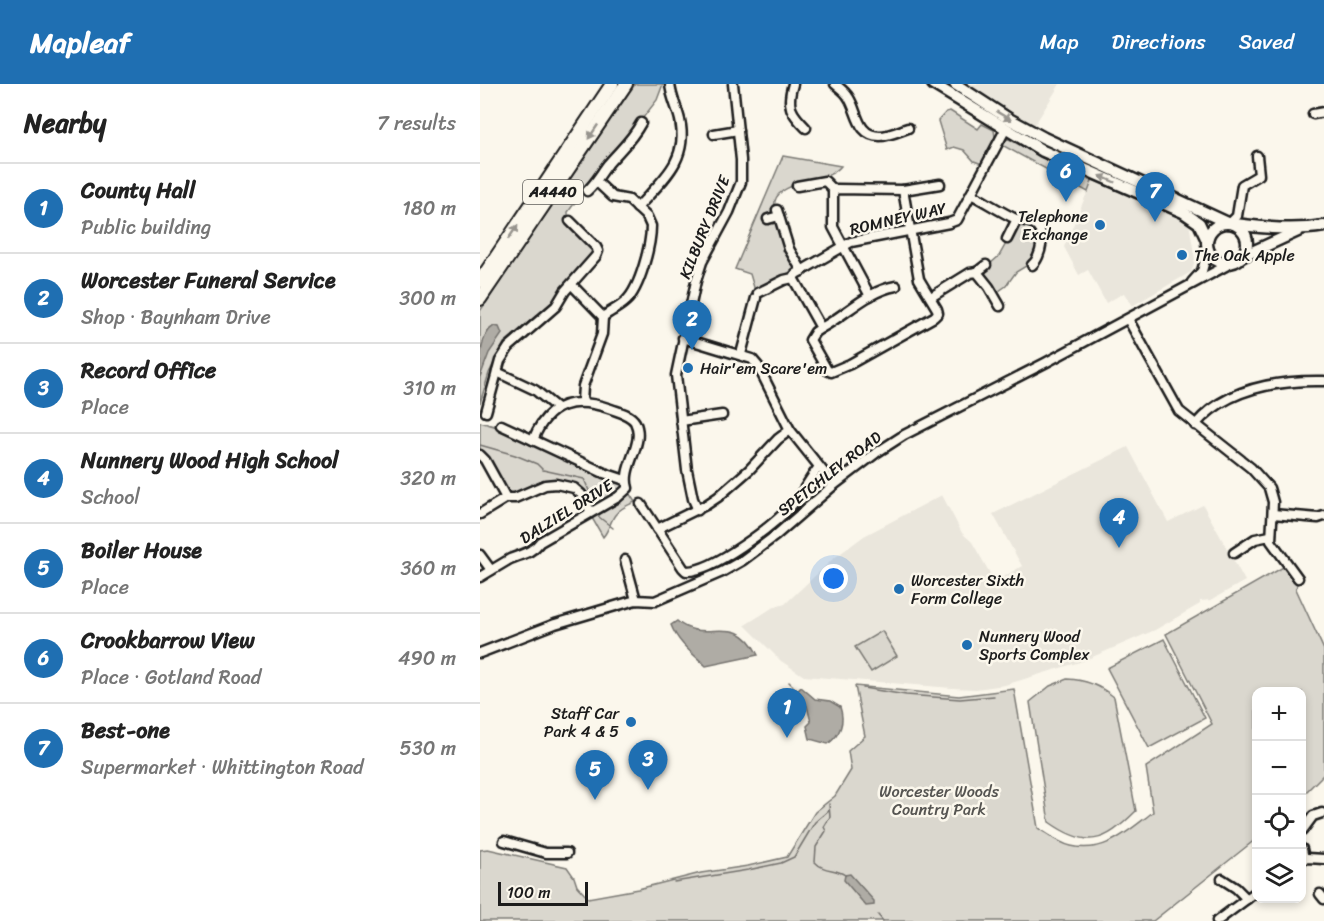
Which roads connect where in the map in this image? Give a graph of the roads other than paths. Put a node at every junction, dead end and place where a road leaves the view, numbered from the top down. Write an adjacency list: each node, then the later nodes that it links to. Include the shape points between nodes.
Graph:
1 (612, 84): 44 (highway, A4440, one-way to 1)
2 (626, 84): 50 (highway, A4440, one-way to 50)
3 (669, 84): 25 (street, via 681,123 681,150 672,169)
4 (733, 84): 14 (street, KILBURY DRIVE)
5 (793, 84): 11 (street, via 791,111)
6 (836, 84): 12 (street, via 848,95 858,122 870,134 882,136)
7 (933, 84): 15 (main road)
8 (955, 84): 29 (main road, one-way to 29, via 1044,138)
9 (1324, 112): 10 (street)
10 (1313, 114)
11 (806, 128)
12 (908, 128)
13 (640, 130): 18 (street)
14 (738, 130): 16 (street); 55 (street, KILBURY DRIVE, via 741,182 702,262)
15 (1005, 130): 24 (street, ROMNEY WAY); 36 (main road, one-way to 15, via 1199,223 1183,212 1043,152)
16 (714, 134)
17 (1257, 156): 29 (street, via 1259,175 1242,185 1237,216)
18 (597, 182): 23 (street); 25 (street, via 613,197 626,198)
19 (940, 184): 22 (street)
20 (797, 186): 21 (street, via 825,181)
21 (834, 190): 22 (street); 37 (street, via 832,222)
22 (903, 190): 33 (street)
23 (587, 191)
24 (971, 194): 27 (street); 33 (street, ROMNEY WAY, via 957,220)
25 (637, 208): 52 (street, via 650,221 651,230 639,281 628,299)
26 (768, 219): 41 (street, via 778,213 789,249)
27 (1017, 219): 34 (street); 40 (street, via 1035,224 1040,230 1043,258)
28 (570, 220): 45 (street, via 598,251)
29 (1231, 223): 31 (main road); 36 (main road, via 1214,228); 38 (main road, via 1240,228 1246,240)
30 (1324, 226): 32 (main road)
31 (1272, 229): 32 (main road); 35 (main road)
32 (1301, 229): 35 (main road, SPETCHLEY ROAD)
33 (910, 230): 37 (street, ROMNEY WAY, via 859,239); 49 (street, via 919,279)
34 (1007, 239)
35 (1281, 239): 38 (main road, SPETCHLEY ROAD)
36 (1208, 245): 38 (main road, via 1219,261); 47 (street, SPETCHLEY ROAD, via 1202,272)
37 (844, 246): 41 (street, ROMNEY WAY); 48 (street)
38 (1238, 259): 47 (street, SPETCHLEY ROAD)
39 (986, 265): 42 (street)
40 (1032, 265)
41 (802, 271): 43 (street, ROMNEY WAY)
42 (976, 272): 49 (street); 51 (street)
43 (793, 278): 54 (street); 56 (street, ROMNEY WAY, via 757,296)
44 (480, 281)
45 (572, 285): 52 (street); 57 (street, via 556,306 509,347)
46 (896, 286): 48 (street)
47 (1187, 286): 53 (street, SPETCHLEY ROAD)
48 (870, 296): 54 (street)
49 (931, 297): 54 (street, via 938,309 934,317 831,372 810,340)
50 (480, 300)
51 (1000, 306)
52 (603, 317): 59 (street, via 602,334 583,386)
53 (1128, 319): 65 (street, via 1173,402); 71 (street, SPETCHLEY ROAD, via 904,435)
54 (821, 328)
55 (683, 338): 56 (street); 63 (street, KILBURY DRIVE, via 676,375)
56 (741, 354): 66 (street, via 756,362)
57 (497, 372): 60 (street, via 536,390); 61 (street)
58 (1324, 381): 65 (street, via 1262,385 1212,408)
59 (582, 402): 60 (street, DALZIEL DRIVE); 70 (street, DALZIEL DRIVE, via 626,415 636,424 638,433)
60 (557, 408): 67 (street, via 542,421)
61 (486, 412)
62 (722, 415): 63 (street)
63 (681, 421): 75 (street, KILBURY DRIVE, via 687,470)
64 (501, 424): 67 (street)
65 (1195, 425): 77 (street, via 1262,479 1271,492)
66 (790, 430): 69 (street); 75 (street, via 737,481)
67 (533, 440): 70 (street)
68 (480, 455): 72 (street)
69 (819, 467): 71 (street); 79 (street, via 793,505 763,531 698,569 686,571)
70 (626, 480): 74 (street, DALZIEL DRIVE, via 626,491)
71 (834, 485): 87 (street, SPETCHLEY ROAD, via 743,560 655,601)
72 (506, 498): 74 (street, via 545,485 565,484); 76 (street)
73 (641, 504): 79 (street)
74 (595, 510): 84 (street, DALZIEL DRIVE, via 536,548)
75 (698, 510): 79 (street)
76 (480, 514)
77 (1273, 514): 78 (street); 80 (street)
78 (1324, 516)
79 (657, 529)
80 (1270, 536): 81 (street, via 1255,538); 86 (street, via 1275,549)
81 (1234, 553)
82 (480, 555): 84 (street)
83 (625, 560): 87 (street)
84 (491, 570): 85 (street, DALZIEL DRIVE)
85 (480, 577)
86 (1298, 578)
87 (636, 600): 88 (street, SPETCHLEY ROAD, via 555,624)
88 (480, 653)
89 (1322, 813): 90 (street, via 1313,816)
90 (1306, 826)
91 (504, 841): 92 (street, via 546,853)
92 (567, 853)
93 (1324, 859): 94 (street)
94 (1306, 860)
95 (1233, 874): 97 (street, via 1226,882)
96 (1252, 896): 97 (street)
97 (1247, 899): 98 (street)
98 (1217, 921)

